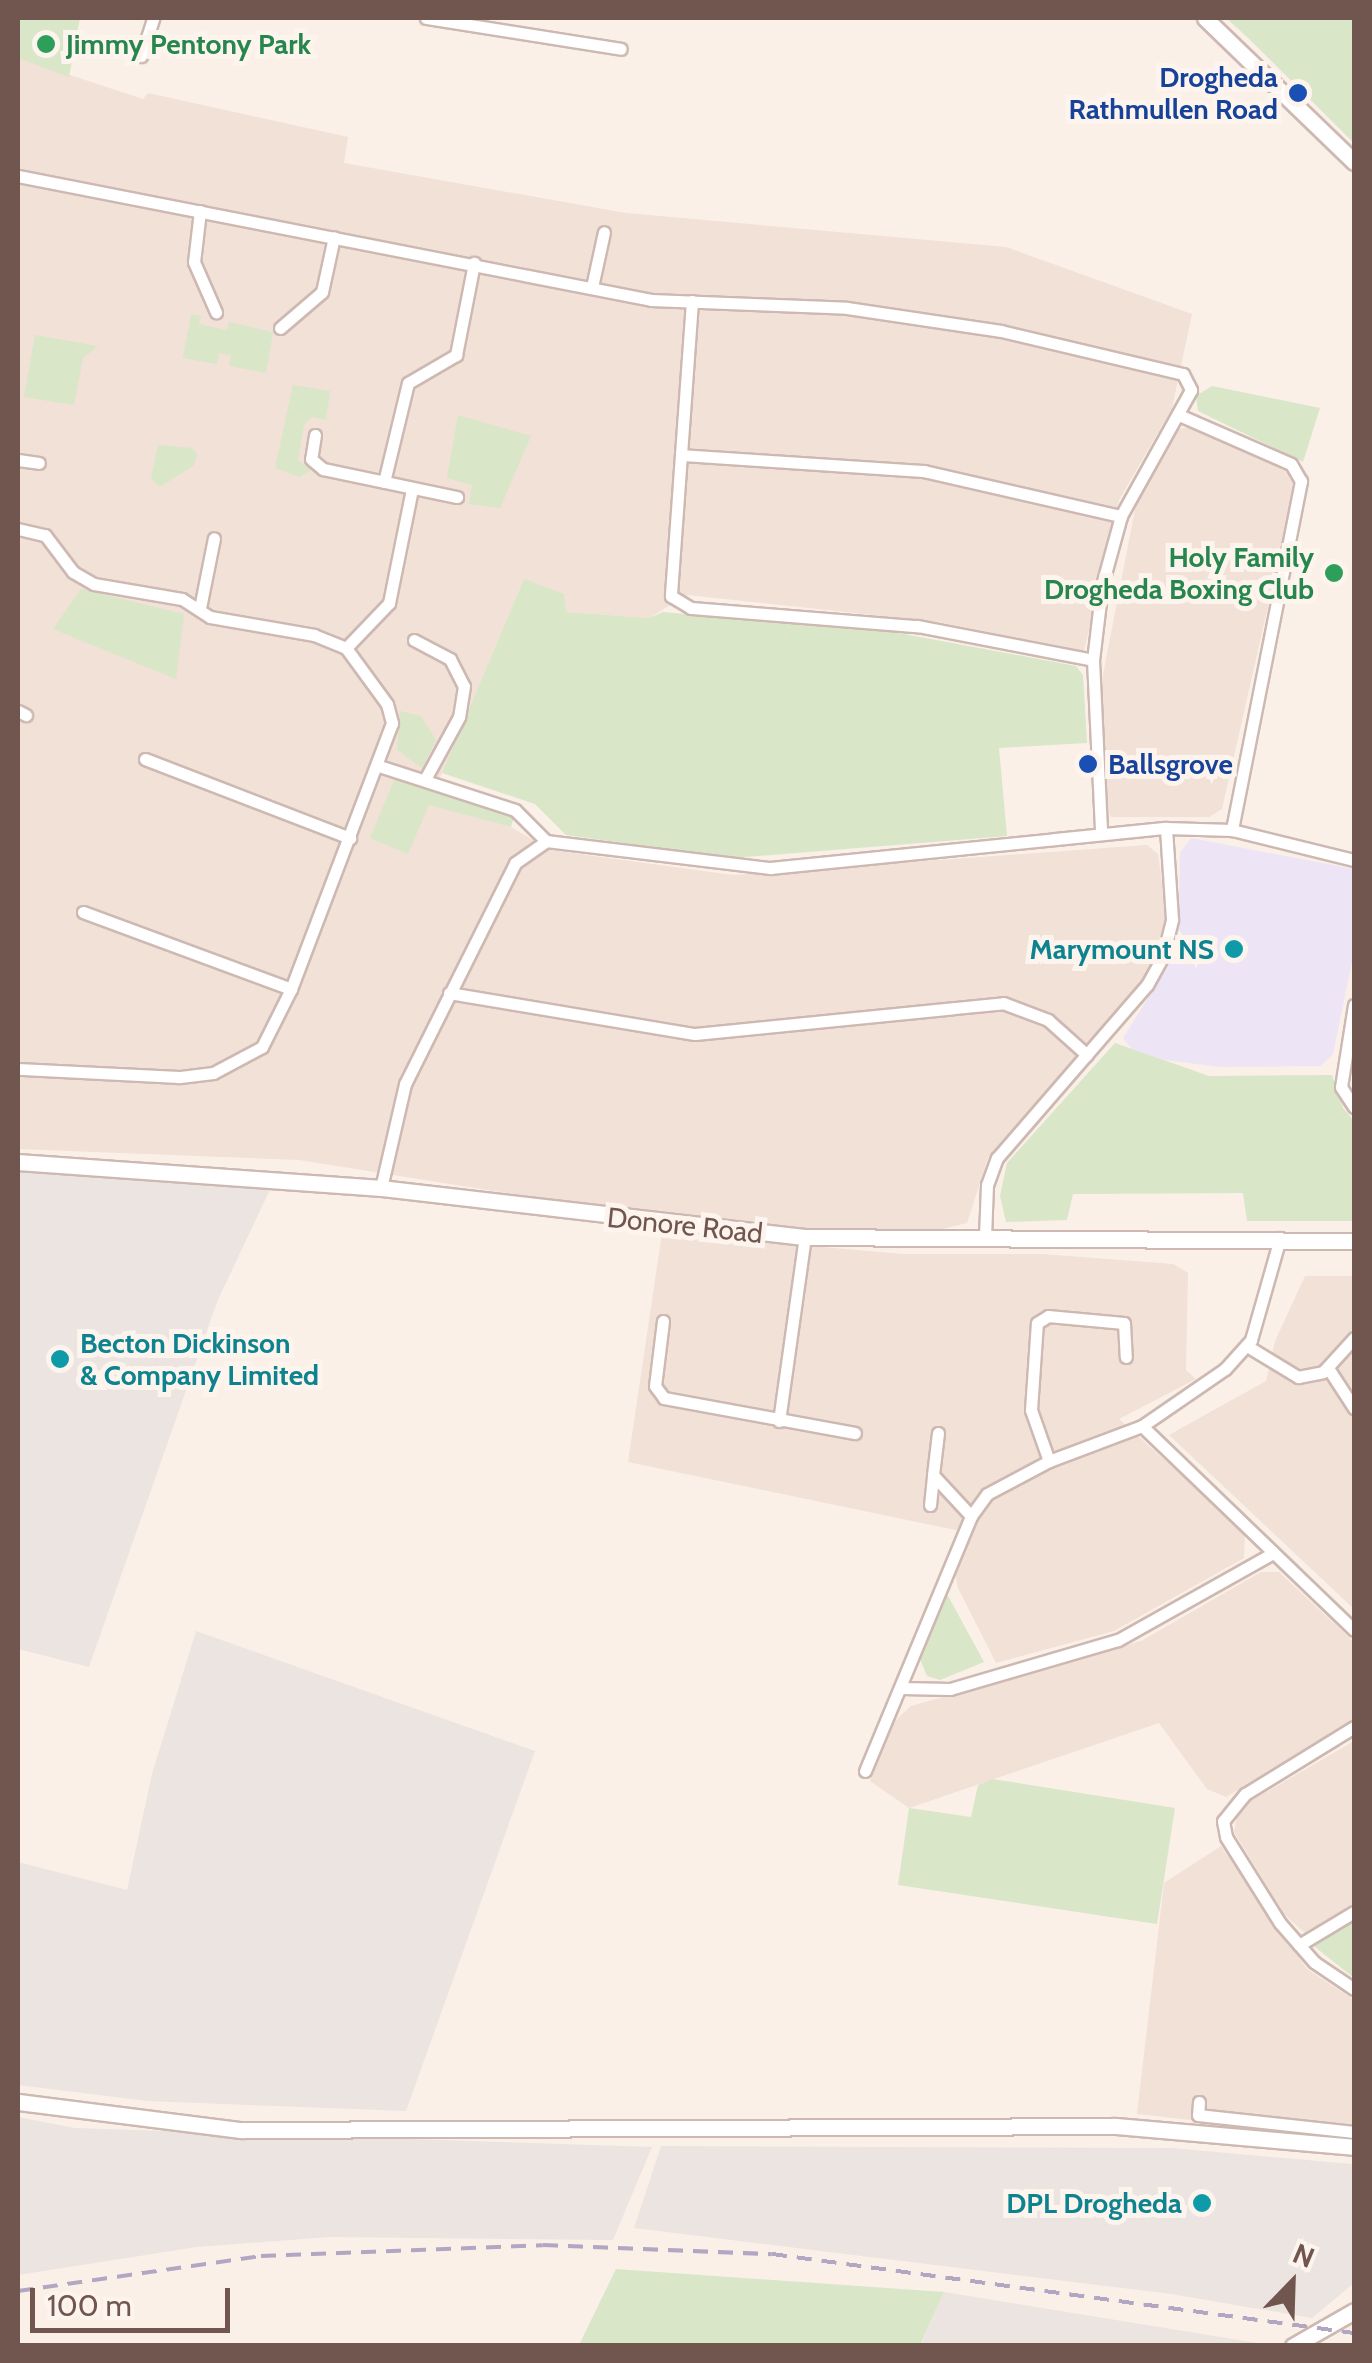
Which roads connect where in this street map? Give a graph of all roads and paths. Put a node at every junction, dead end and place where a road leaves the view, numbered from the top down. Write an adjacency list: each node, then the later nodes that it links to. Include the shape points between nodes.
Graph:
1 (153, 18): 5 (street)
2 (432, 18): 4 (street)
3 (1206, 18): 6 (street)
4 (621, 48)
5 (141, 56)
6 (1354, 162)
7 (18, 176): 8 (street)
8 (200, 211): 10 (street); 14 (street, via 194,262)
9 (604, 232): 12 (street)
10 (334, 237): 11 (street); 15 (street, via 322,292)
11 (474, 263): 12 (street); 21 (street, via 456,355 408,383)
12 (592, 287): 13 (street)
13 (692, 301): 16 (street, via 847,308 1001,331 1184,374 1191,390); 18 (street)
14 (216, 312)
15 (280, 328)
16 (1179, 414): 24 (street); 36 (street, via 1291,464 1301,481)
17 (315, 435): 21 (street, via 310,459 323,469)
18 (681, 455): 24 (street, via 924,470); 30 (street, via 671,596 690,608 917,626)
19 (18, 460): 20 (street)
20 (39, 463)
21 (384, 482): 22 (street)
22 (412, 489): 23 (street); 29 (street, via 389,603)
23 (457, 497)
24 (1120, 516): 30 (street)
25 (18, 529): 27 (street, via 44,534 73,572 94,584)
26 (214, 538): 27 (street)
27 (200, 608): 29 (street, via 210,617 314,635)
28 (414, 640): 33 (street, via 450,660 464,686 459,716)
29 (346, 648): 32 (street, via 387,704 392,722)
30 (1093, 660): 35 (street)
31 (145, 759): 37 (street)
32 (379, 766): 33 (street); 37 (street)
33 (426, 779): 38 (street, via 515,810)
34 (1166, 828): 35 (street); 36 (street); 44 (street, via 1172,918 1163,956)
35 (1102, 830): 38 (street, via 770,868)
36 (1232, 830): 39 (street)
37 (350, 838): 41 (street)
38 (546, 842): 42 (street, via 515,863)
39 (1354, 860)
40 (83, 912): 41 (street)
41 (291, 989): 45 (street, via 262,1047 214,1073)
42 (448, 993): 44 (street, via 695,1034 1003,1003 1048,1020); 48 (street, via 405,1084)
43 (1354, 1005): 46 (street, via 1341,1087)
44 (1087, 1055): 50 (street, via 990,1171)
45 (18, 1069)
46 (1354, 1107)
47 (18, 1162): 48 (street, Donore Road)
48 (381, 1188): 49 (street, Donore Road)
49 (805, 1237): 50 (street, Donore Road); 59 (street)
50 (985, 1237): 51 (street, Donore Road)
51 (1280, 1238): 52 (street, Donore Road); 55 (street)
52 (1354, 1242)
53 (662, 1322): 59 (street, via 656,1386 664,1398)
54 (1354, 1338): 57 (street)
55 (1247, 1346): 57 (street, via 1288,1374); 60 (street, via 1196,1393)
56 (1126, 1357): 63 (street, via 1124,1322 1048,1316 1037,1322 1030,1410)
57 (1328, 1368): 58 (street)
58 (1354, 1408)
59 (779, 1421): 62 (street)
60 (1142, 1426): 63 (street); 67 (street)
61 (938, 1432): 64 (street)
62 (855, 1433)
63 (1049, 1461): 66 (street, via 1004,1482)
64 (933, 1475): 65 (street); 66 (street)
65 (930, 1505)
66 (971, 1516): 69 (street)
67 (1273, 1553): 68 (street); 69 (street, via 1118,1640 950,1689)
68 (1354, 1630)
69 (902, 1688): 71 (street)
70 (1354, 1727): 73 (street, via 1245,1794 1224,1821 1254,1885)
71 (864, 1771)
72 (1354, 1912): 73 (street)
73 (1299, 1945): 74 (street)
74 (1354, 1989)
75 (18, 2102): 78 (street, via 241,2130 1114,2126)
76 (1199, 2102): 77 (street, via 1198,2115)
77 (1354, 2132)
78 (1354, 2147)
79 (1354, 2311): 80 (street)
80 (1293, 2346)

